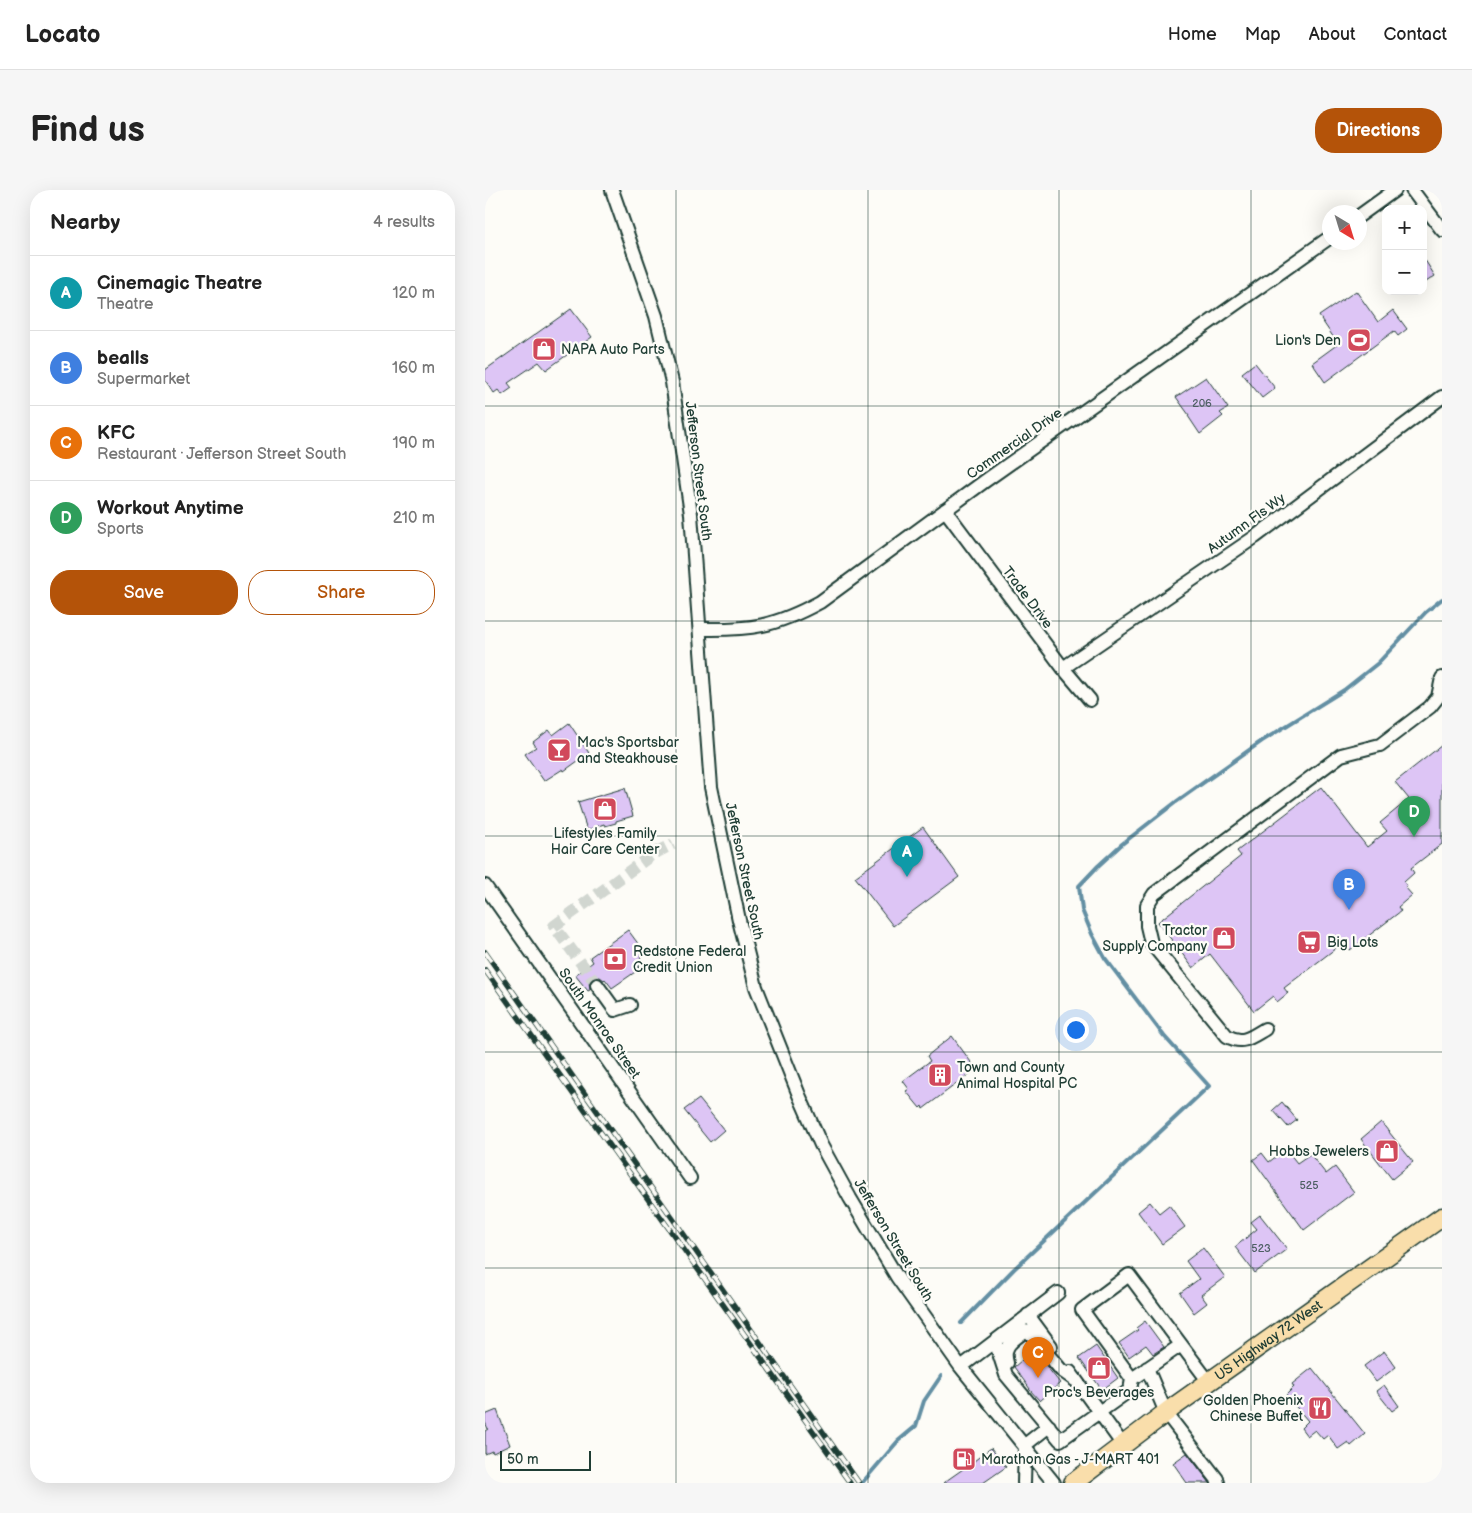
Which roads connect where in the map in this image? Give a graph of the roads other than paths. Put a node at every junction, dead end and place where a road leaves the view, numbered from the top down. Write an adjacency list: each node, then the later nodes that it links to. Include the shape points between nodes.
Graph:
1 (612, 190): 9 (street, Jefferson Street South, via 656,316 672,382 691,514)
2 (1395, 190): 4 (street)
3 (1412, 190): 5 (street)
4 (1367, 210)
5 (1442, 230)
6 (1322, 243): 8 (street, Commercial Drive)
7 (1442, 397): 10 (street, Autumn Fls Wy, via 1255,537)
8 (945, 510): 9 (street, Commercial Drive, via 820,602 795,616 741,630); 10 (street, Trade Drive)
9 (700, 629): 23 (street, Jefferson Street South, via 711,787 756,987 821,1145 897,1277)
10 (1063, 668): 12 (street, Trade Drive)
11 (1442, 678): 16 (street, via 1438,697 1423,713 1380,746 1341,755 1154,894 1147,905 1151,943 1227,1036 1236,1041)
12 (1090, 700)
13 (485, 886): 17 (street, South Monroe Street)
14 (597, 985): 15 (street, via 615,1010)
15 (629, 1005)
16 (1265, 1029)
17 (690, 1178)
18 (1442, 1217): 27 (highway, US Highway 72 West)
19 (1058, 1293): 20 (street)
20 (1029, 1315): 21 (street); 26 (street)
21 (995, 1341): 23 (street); 28 (street, via 1006,1375)
22 (1181, 1344): 24 (street); 25 (street, via 1129,1275 1082,1310); 27 (street)
23 (961, 1367): 33 (street, Jefferson Street South)
24 (1147, 1368): 25 (street); 30 (street)
25 (1132, 1379): 29 (street, via 1130,1390)
26 (1075, 1380): 28 (street, via 1061,1370 1025,1331 1007,1344 1005,1352 1009,1369 1034,1401); 29 (street)
27 (1209, 1382): 30 (highway, US Highway 72 West)
28 (1033, 1408): 31 (street)
29 (1099, 1412): 31 (street, via 1060,1440); 32 (street)
30 (1166, 1412): 32 (highway, US Highway 72 West); 37 (street)
31 (1049, 1426): 33 (street)
32 (1123, 1445): 36 (highway, US Highway 72 West)
33 (1025, 1446): 34 (street); 35 (street, Jefferson Street South)
34 (1025, 1483)
35 (1054, 1483)
36 (1073, 1483)
37 (1217, 1483)

